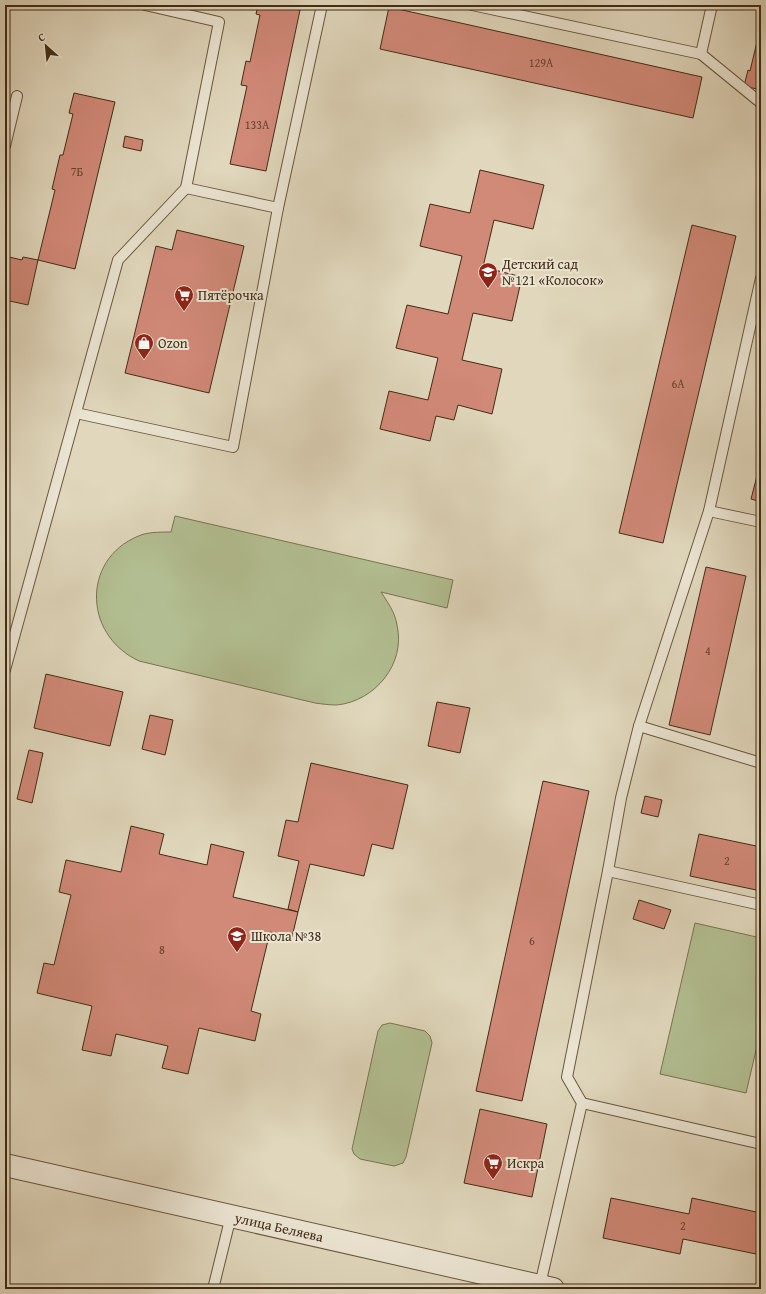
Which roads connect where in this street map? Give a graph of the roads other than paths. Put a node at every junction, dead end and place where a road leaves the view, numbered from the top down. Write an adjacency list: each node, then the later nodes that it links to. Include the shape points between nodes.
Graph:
1 (145, 5): 9 (lane, via 219,22)
2 (322, 5): 10 (lane)
3 (472, 5): 5 (lane)
4 (712, 5): 5 (lane)
5 (701, 54): 7 (lane)
6 (17, 96): 8 (lane)
7 (761, 103)
8 (5, 146)
9 (186, 188): 10 (lane); 12 (lane, via 118,260)
10 (278, 208): 12 (lane, via 233,447)
11 (761, 278): 13 (lane)
12 (76, 412): 15 (lane)
13 (709, 512): 14 (lane); 16 (lane)
14 (761, 522)
15 (5, 670)
16 (639, 726): 17 (lane); 18 (lane, via 621,798)
17 (761, 762)
18 (608, 871): 19 (lane); 20 (lane, via 567,1077)
19 (761, 905)
20 (582, 1103): 21 (lane); 24 (lane)
21 (761, 1144)
22 (5, 1165): 23 (street, улица Беляева)
23 (231, 1216): 24 (street, улица Беляева); 25 (lane)
24 (547, 1287)
25 (213, 1289)

